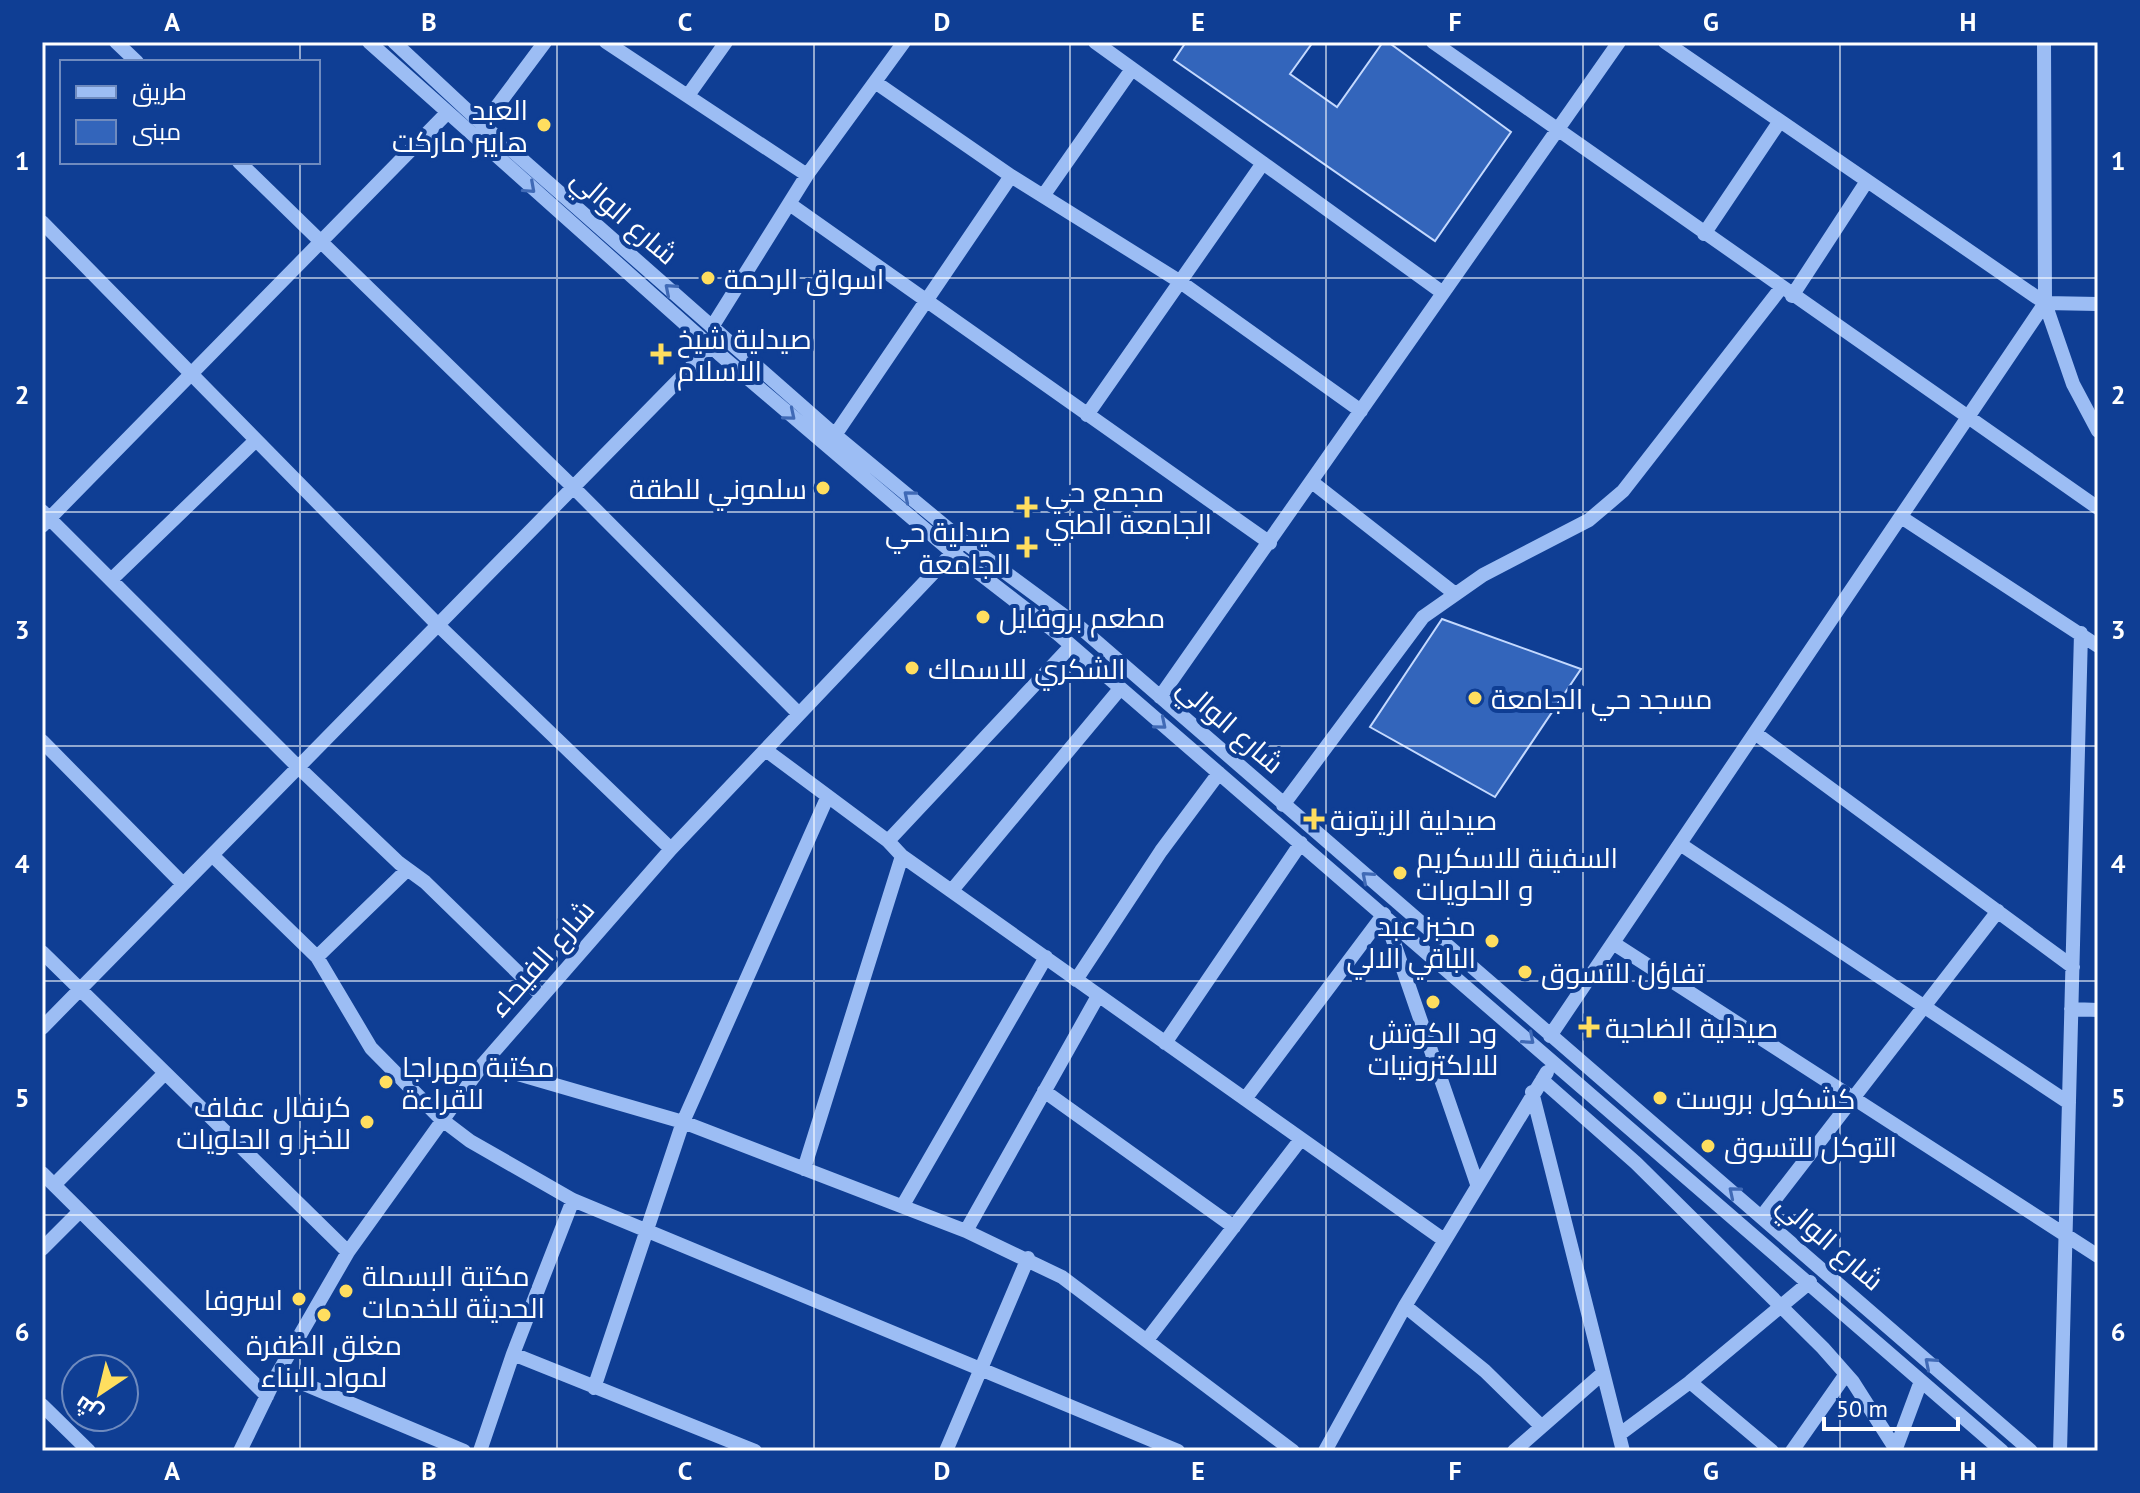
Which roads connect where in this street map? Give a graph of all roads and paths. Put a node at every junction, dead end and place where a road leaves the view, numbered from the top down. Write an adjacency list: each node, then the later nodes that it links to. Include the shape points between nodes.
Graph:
1 (116, 42): 13 (street)
2 (369, 42): 17 (street, شارع الوالي)
3 (394, 42): 19 (street, شارع الوالي)
4 (545, 42): 19 (street)
5 (606, 42): 16 (street)
6 (726, 42): 16 (street)
7 (904, 42): 15 (street)
8 (1433, 42): 20 (street)
9 (1619, 42): 20 (street)
10 (1665, 42): 18 (street)
11 (2044, 42): 35 (street)
12 (1103, 44): 14 (street)
13 (135, 60)
14 (1132, 69): 21 (street); 26 (street)
15 (875, 82): 23 (street); 24 (street)
16 (689, 94): 23 (street)
17 (447, 113): 30 (street); 38 (street, شارع الوالي, one-way to 38)
18 (1780, 121): 25 (street); 29 (street)
19 (483, 125): 37 (street, شارع الوالي, one-way to 19)
20 (1556, 131): 29 (street); 33 (street)
21 (1263, 163): 31 (street); 33 (street)
22 (241, 164): 30 (street)
23 (807, 175): 27 (street)
24 (1011, 176): 26 (street); 34 (street)
25 (1867, 181): 32 (street); 35 (street)
26 (1043, 196): 31 (street)
27 (791, 205): 34 (street); 37 (street)
28 (42, 222): 39 (street)
29 (1704, 234): 32 (street)
30 (320, 242): 39 (street); 47 (street)
31 (1179, 281): 40 (street); 41 (street)
32 (1787, 292): 42 (street); 55 (street, via 1623,491 1589,520)
33 (1443, 293): 40 (street)
34 (926, 302): 41 (street); 44 (street)
35 (2045, 303): 36 (street); 42 (street); 43 (street, via 2073,384)
36 (2098, 304)
37 (712, 327): 44 (street, شارع الوالي)
38 (711, 347): 47 (street); 53 (street, شارع الوالي, one-way to 53)
39 (191, 374): 45 (street); 50 (street)
40 (1361, 411): 46 (street)
41 (1087, 415): 52 (street)
42 (1967, 418): 48 (street); 49 (street)
43 (2098, 431)
44 (835, 435): 51 (street, شارع الوالي, one-way to 44)
45 (255, 441): 54 (street); 56 (street)
46 (1312, 482): 52 (street); 55 (street)
47 (573, 487): 56 (street); 62 (street)
48 (2098, 508)
49 (1901, 517): 57 (street); 63 (street)
50 (44, 519): 54 (street)
51 (963, 541): 53 (street, شارع الفيحاء); 61 (street, شارع الوالي, via 1063,614)
52 (1270, 543): 61 (street)
53 (953, 553): 59 (street, شارع الوالي); 62 (street, شارع الفيحاء)
54 (113, 578): 66 (street)
55 (1454, 593): 69 (street, via 1423,617)
56 (438, 625): 66 (street); 73 (street)
57 (2081, 633): 58 (street); 85 (street)
58 (2098, 646)
59 (1070, 647): 60 (street, شارع الوالي); 70 (street)
60 (1119, 690): 67 (street, شارع الوالي, one-way to 67); 78 (street)
61 (1160, 697): 69 (street, شارع الوالي)
62 (799, 714): 65 (street, شارع الفيحاء)
63 (1755, 733): 72 (street); 79 (street)
64 (42, 741): 77 (street)
65 (767, 751): 68 (street); 73 (street, شارع الفيحاء)
66 (298, 767): 74 (street); 76 (street)
67 (1219, 773): 71 (street, شارع الوالي); 86 (street)
68 (827, 798): 70 (street); 105 (street)
69 (1283, 805): 94 (street, شارع الوالي, one-way to 69)
70 (888, 841): 75 (street)
71 (1301, 843): 80 (street, شارع الوالي); 95 (street)
72 (1680, 844): 81 (street); 90 (street)
73 (671, 849): 88 (street, شارع الفيحاء)
74 (213, 856): 77 (street); 83 (street)
75 (902, 856): 78 (street); 107 (street)
76 (407, 870): 83 (street); 88 (street)
77 (182, 883): 87 (street)
78 (953, 889): 84 (street)
79 (1998, 911): 85 (street); 90 (street)
80 (1384, 914): 96 (street, شارع الوالي, one-way to 96); 102 (street); 109 (street)
81 (1613, 943): 94 (street); 101 (street)
82 (42, 952): 87 (street)
83 (317, 957): 104 (street, via 371,1048)
84 (1046, 957): 86 (street); 112 (street)
85 (2073, 967): 91 (street)
86 (1076, 980): 89 (street)
87 (80, 989): 93 (street); 98 (street)
88 (541, 995): 97 (street, شارع الفيحاء)
89 (1098, 996): 95 (street); 100 (street)
90 (1925, 1006): 101 (street); 103 (street)
91 (2071, 1009): 92 (street); 103 (street)
92 (2098, 1010)
93 (42, 1028)
94 (1550, 1036): 114 (street, شارع الوالي, one-way to 94)
95 (1165, 1043): 102 (street)
96 (1554, 1061): 99 (street); 124 (street, شارع الوالي)
97 (483, 1064): 104 (street, شارع الفيحاء); 105 (street)
98 (164, 1074): 110 (street); 121 (street)
99 (1537, 1086): 109 (street); 126 (street, via 1636,1163); 131 (street)
100 (1044, 1091): 115 (street); 117 (street)
101 (1852, 1097): 114 (street); 118 (street)
102 (1245, 1099): 106 (street)
103 (2069, 1103): 118 (street)
104 (441, 1119): 111 (street, via 516,1170); 121 (street, شارع الفيحاء)
105 (683, 1122): 107 (street); 116 (street)
106 (1301, 1139): 115 (street); 119 (street)
107 (804, 1169): 112 (street)
108 (42, 1173): 110 (street)
109 (1477, 1184): 119 (street)
110 (54, 1185): 113 (street)
111 (573, 1200): 116 (street); 128 (street)
112 (903, 1205): 117 (street)
113 (80, 1211): 120 (street); 136 (street)
114 (1762, 1216): 157 (street, شارع الوالي, one-way to 114)
115 (1234, 1227): 127 (street)
116 (645, 1229): 129 (street); 135 (street)
117 (966, 1231): 123 (street)
118 (2068, 1237): 122 (street); 158 (street)
119 (1444, 1240): 125 (street)
120 (42, 1249)
121 (348, 1252): 130 (street, شارع الفيحاء)
122 (2098, 1256)
123 (1028, 1258): 127 (street); 129 (street)
124 (1810, 1282): 126 (street); 133 (street, شارع الوالي)
125 (1405, 1306): 138 (street, via 1485,1371); 140 (street)
126 (1781, 1307): 132 (street); 134 (street)
127 (1147, 1340): 150 (street)
128 (513, 1354): 135 (street); 146 (street)
129 (980, 1368): 141 (street); 148 (street)
130 (278, 1373): 136 (street, شارع الفيحاء); 145 (street)
131 (1603, 1373): 138 (street); 139 (street)
132 (1846, 1374): 142 (street); 155 (street)
133 (1921, 1381): 142 (street); 156 (street, شارع الوالي)
134 (1690, 1382): 139 (street); 154 (street)
135 (594, 1388): 147 (street)
136 (267, 1396): 144 (street, شارع الفيحاء)
137 (42, 1405): 143 (street)
138 (1540, 1425): 152 (street)
139 (1620, 1434): 153 (street)
140 (1327, 1446): 151 (street)
141 (1157, 1447): 149 (street)
142 (1895, 1450)
143 (89, 1451)
144 (240, 1451)
145 (464, 1451)
146 (480, 1451)
147 (755, 1451)
148 (946, 1451)
149 (1178, 1451)
150 (1293, 1451)
151 (1344, 1451)
152 (1514, 1451)
153 (1623, 1451)
154 (1772, 1451)
155 (1792, 1451)
156 (2002, 1451)
157 (2031, 1451)
158 (2060, 1451)

